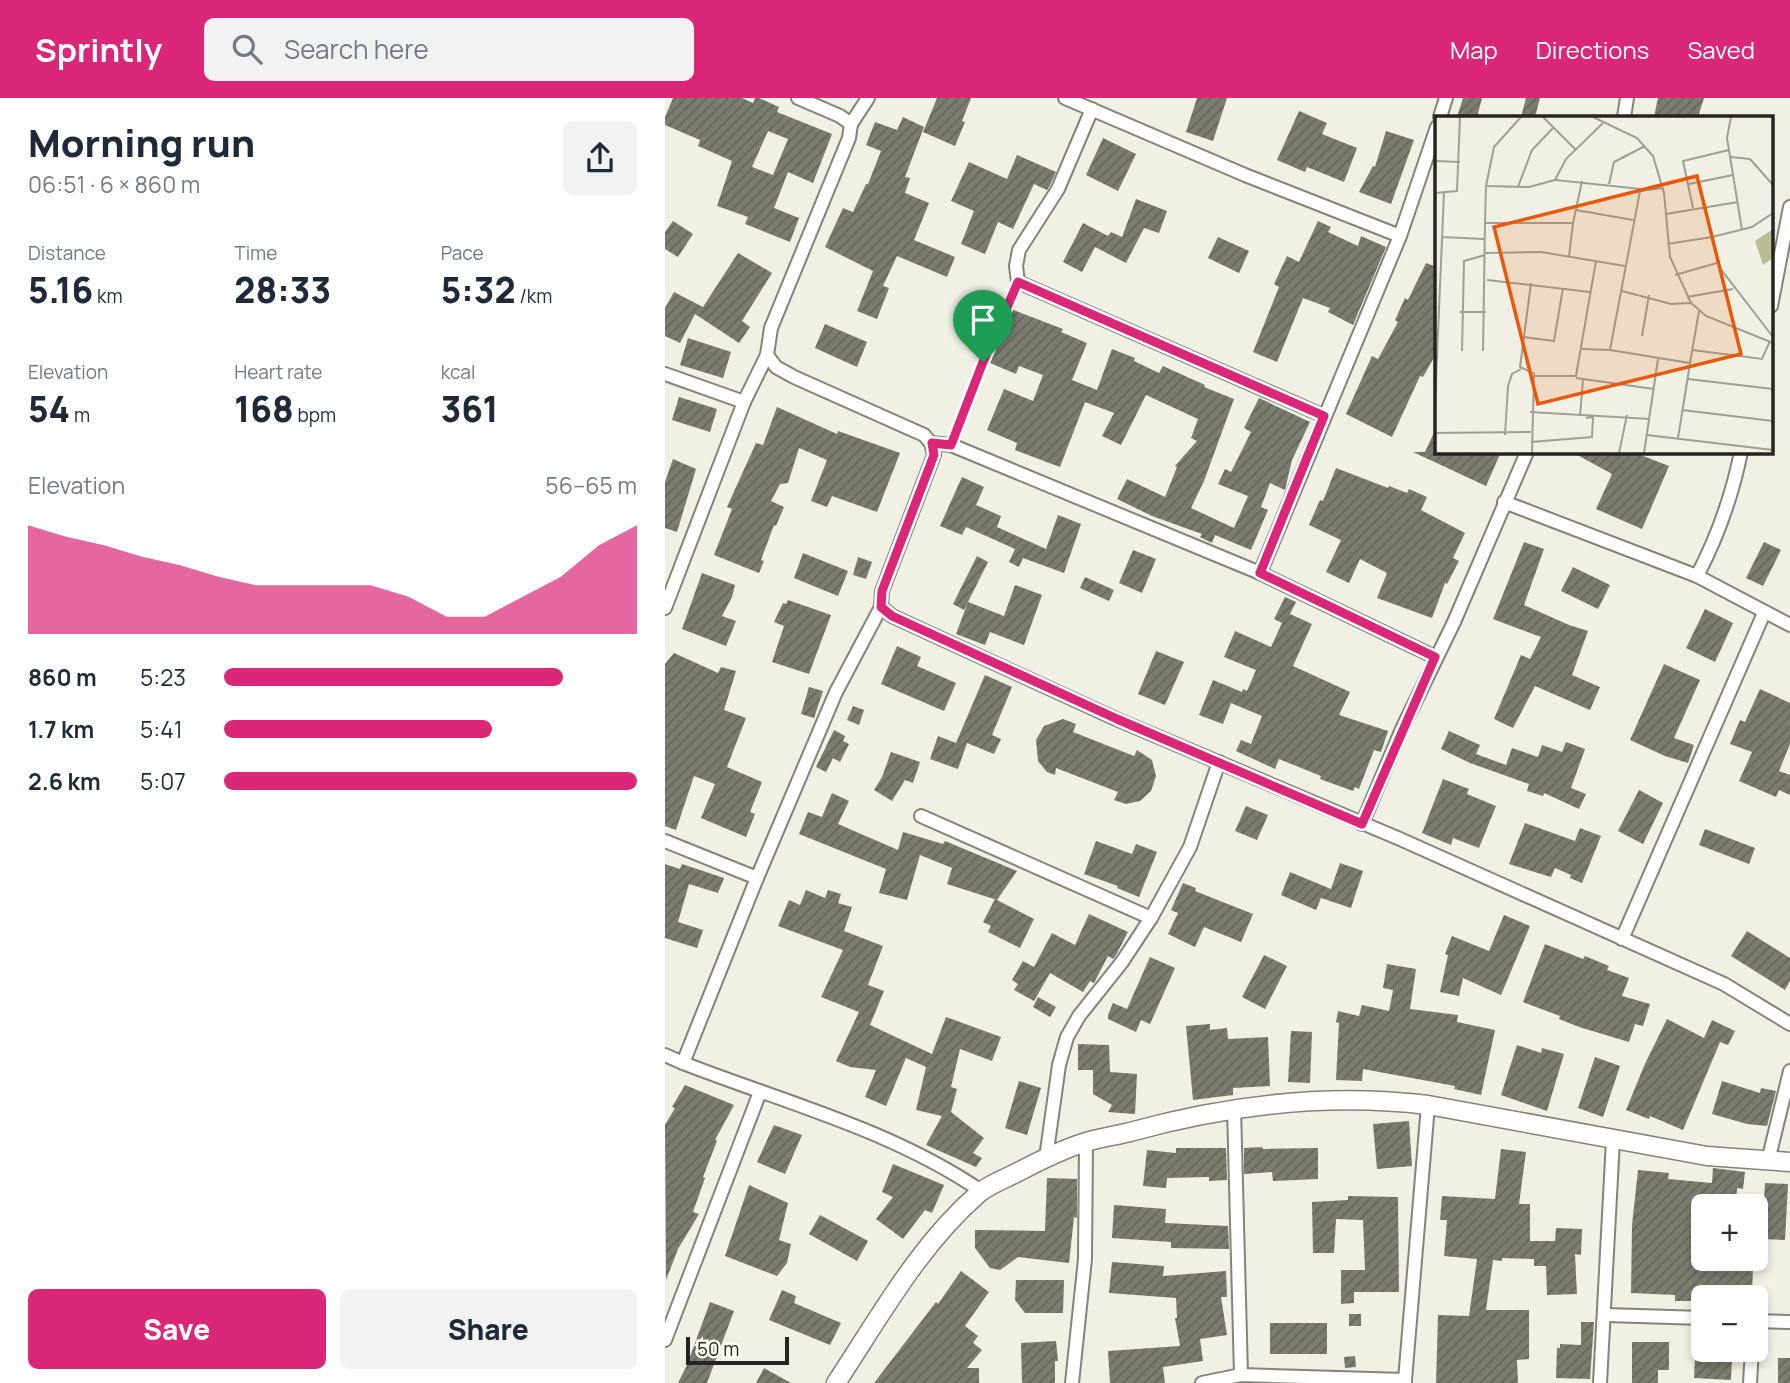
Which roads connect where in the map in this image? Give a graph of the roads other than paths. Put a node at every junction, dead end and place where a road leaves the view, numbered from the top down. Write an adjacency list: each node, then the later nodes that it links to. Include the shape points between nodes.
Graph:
1 (798, 98): 9 (street)
2 (868, 98): 9 (street)
3 (1065, 98): 6 (street)
4 (1446, 98): 7 (street)
5 (1627, 98): 8 (street)
6 (1092, 109): 12 (street); 17 (street, via 1058,189 1019,250 1018,282)
7 (1440, 116)
8 (1624, 116)
9 (851, 124): 14 (street, via 771,328)
10 (1435, 133): 12 (street)
11 (1790, 207): 13 (street)
12 (1400, 236): 17 (street)
13 (1773, 296)
14 (767, 355): 16 (street); 18 (street, via 776,367 794,377 924,435)
15 (665, 374): 16 (street)
16 (744, 402): 25 (street)
17 (1324, 416): 22 (street)
18 (932, 443): 22 (street, via 951,445); 24 (street, via 934,455 882,591)
19 (1527, 453): 21 (street)
20 (1741, 453): 23 (street, via 1726,509)
21 (1504, 502): 23 (street); 28 (street)
22 (1260, 573): 28 (street)
23 (1697, 576): 26 (street)
24 (881, 607): 29 (street, via 904,622); 33 (street, via 836,691)
25 (665, 608)
26 (1764, 613): 27 (street); 35 (street)
27 (1790, 625)
28 (1435, 657): 31 (street)
29 (1219, 762): 31 (street); 34 (street, via 1190,847)
30 (921, 816): 34 (street)
31 (1362, 824): 35 (street)
32 (665, 841): 33 (street)
33 (757, 878): 38 (street)
34 (1151, 918): 45 (street, via 1067,1037)
35 (1622, 939): 36 (street, via 1724,984)
36 (1790, 1024)
37 (665, 1055): 38 (street)
38 (683, 1063): 40 (street)
39 (1790, 1071): 46 (street)
40 (759, 1093): 48 (street, via 798,1104 926,1157); 53 (street)
41 (1428, 1105): 42 (street, via 1347,1099); 43 (street); 56 (street)
42 (1234, 1108): 44 (street); 55 (street)
43 (1613, 1140): 46 (street); 49 (street)
44 (1086, 1142): 45 (street); 58 (street, via 1085,1259)
45 (1046, 1158): 48 (street)
46 (1768, 1161): 47 (street)
47 (1790, 1162)
48 (981, 1191): 57 (street, via 894,1293)
49 (1605, 1315): 50 (street); 60 (street)
50 (1691, 1318)
51 (1768, 1321): 52 (street)
52 (1790, 1322)
53 (665, 1340)
54 (1751, 1362): 61 (street)
55 (1241, 1375): 56 (street); 59 (street)
56 (1405, 1382)
57 (836, 1383)
58 (1072, 1383)
59 (1202, 1383)
60 (1600, 1383)
61 (1750, 1383)

